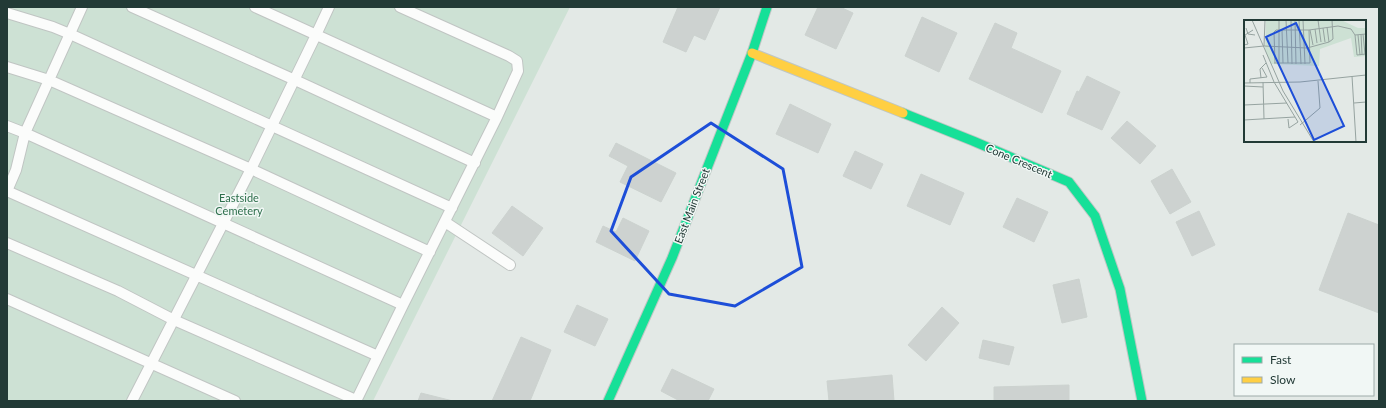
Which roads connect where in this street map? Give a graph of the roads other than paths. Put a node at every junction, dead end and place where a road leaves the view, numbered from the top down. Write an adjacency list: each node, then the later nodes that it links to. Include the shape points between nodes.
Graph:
1 (82, 7): 8 (lane)
2 (132, 7): 13 (lane)
3 (255, 7): 9 (lane)
4 (329, 7): 9 (lane)
5 (400, 7): 14 (lane, via 517,61 518,71)
6 (767, 7): 10 (street, East Main Street)
7 (7, 13): 8 (lane)
8 (70, 34): 12 (lane); 15 (lane)
9 (316, 35): 13 (lane); 14 (lane)
10 (752, 53): 36 (street, East Main Street, via 672,258); 37 (street, Cone Crescent, via 1069,182 1095,216 1120,289)
11 (7, 66): 12 (lane)
12 (49, 80): 17 (lane); 19 (lane)
13 (295, 80): 15 (lane); 18 (lane)
14 (497, 118): 18 (lane)
15 (272, 125): 19 (lane); 21 (lane)
16 (7, 126): 17 (lane)
17 (25, 133): 20 (lane, via 16,170); 23 (lane)
18 (475, 163): 21 (lane)
19 (251, 169): 23 (lane); 25 (lane)
20 (7, 191): 27 (lane)
21 (452, 208): 22 (lane)
22 (445, 222): 25 (lane); 26 (lane)
23 (223, 224): 27 (lane); 29 (lane)
24 (7, 243): 30 (lane, via 118,291)
25 (430, 252): 29 (lane)
26 (510, 265)
27 (197, 275): 30 (lane); 31 (lane)
28 (7, 299): 32 (lane)
29 (403, 305): 31 (lane)
30 (174, 320): 32 (lane); 35 (lane)
31 (378, 356): 35 (lane)
32 (151, 364): 33 (lane); 34 (lane)
33 (132, 401)
34 (235, 401)
35 (356, 401)
36 (608, 401)
37 (1142, 401)

